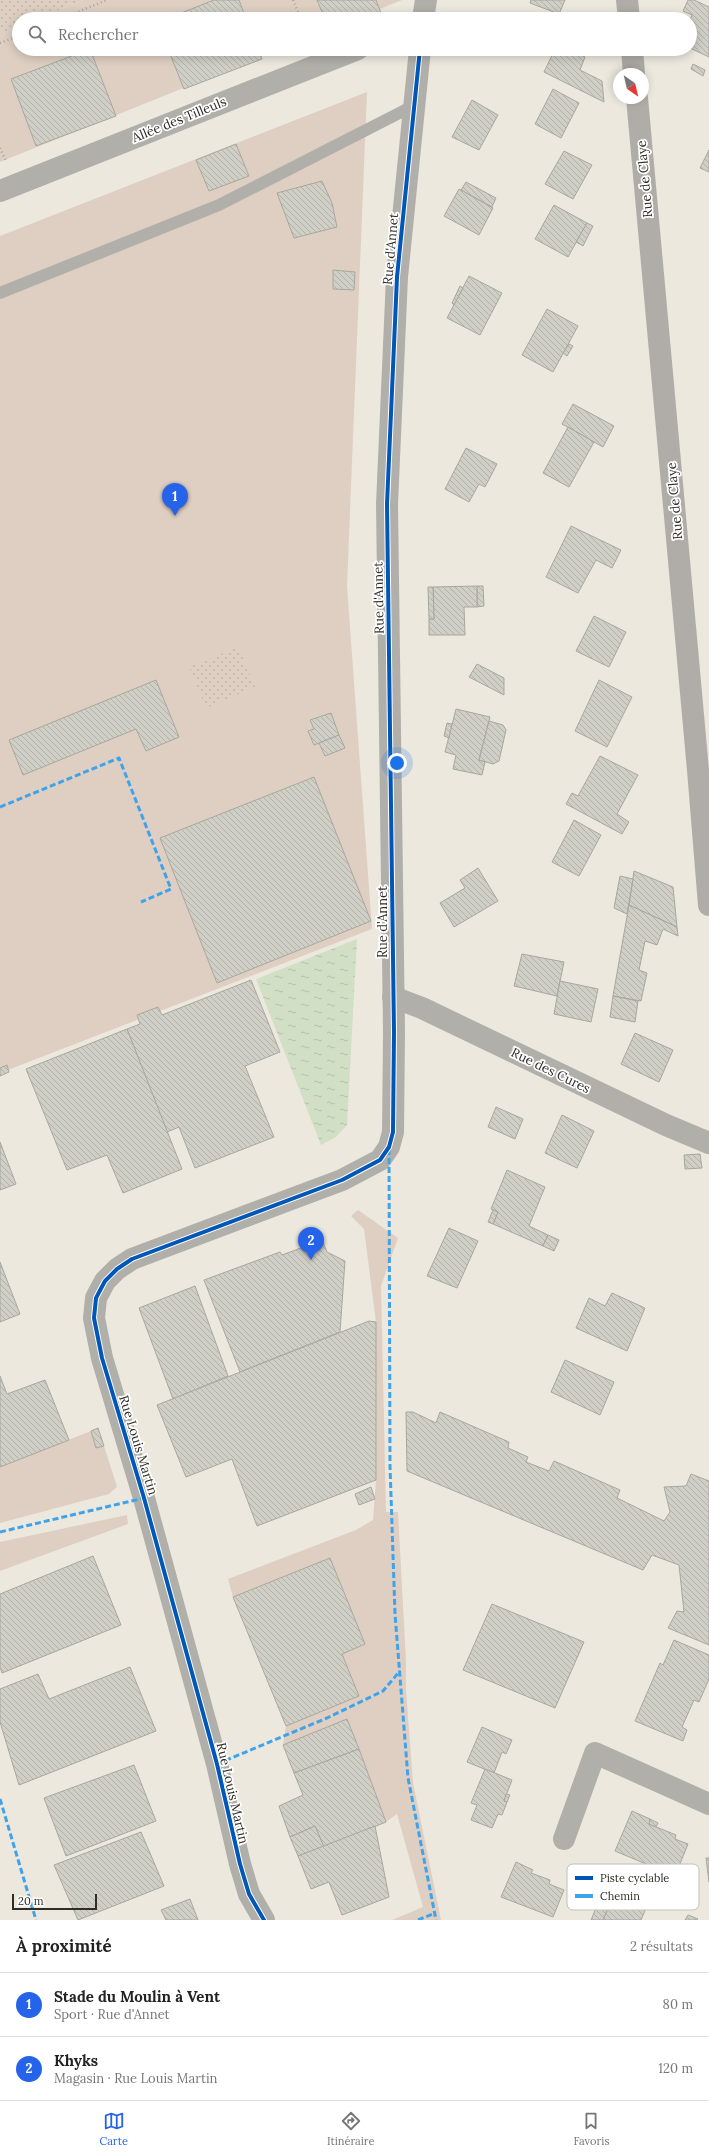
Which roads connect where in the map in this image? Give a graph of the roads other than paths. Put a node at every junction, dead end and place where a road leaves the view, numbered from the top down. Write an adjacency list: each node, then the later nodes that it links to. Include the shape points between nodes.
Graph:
1 (426, 0): 3 (street)
2 (628, 0): 4 (street)
3 (424, 12)
4 (629, 12)
5 (340, 56): 11 (street, Allée des Tilleuls)
6 (419, 56): 10 (street, Rue d'Annet)
7 (633, 56): 8 (street)
8 (634, 68)
9 (637, 104): 13 (street, Rue de Claye)
10 (415, 105): 12 (lane, via 219,205); 14 (street, Rue d'Annet, via 397,276 388,504)
11 (0, 191)
12 (0, 292)
13 (709, 905)
14 (393, 996): 15 (street, Rue des Cures); 16 (street, Rue d'Annet, via 393,1132)
15 (709, 1143)
16 (389, 1147): 19 (street, Rue Louis Martin, via 380,1160 342,1180 132,1259 105,1281 96,1298 94,1318 102,1358 144,1498 217,1764 240,1864 249,1894)
17 (709, 1804): 18 (street, via 595,1753)
18 (564, 1839)
19 (264, 1920)

